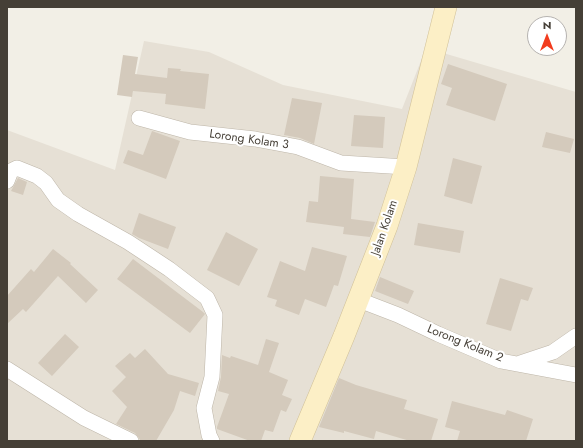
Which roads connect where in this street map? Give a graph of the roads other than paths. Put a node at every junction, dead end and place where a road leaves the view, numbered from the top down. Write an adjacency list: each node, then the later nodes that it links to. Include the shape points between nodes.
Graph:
1 (446, 7): 3 (street, Jalan Kolam)
2 (139, 118): 3 (street, Lorong Kolam 3, via 190,132 255,138 298,147 341,163)
3 (406, 167): 5 (street, Jalan Kolam)
4 (7, 181): 11 (street, via 11,171 17,168 37,176 46,183 58,200 163,265 206,298 215,315 212,377 204,408)
5 (359, 300): 7 (street, Lorong Kolam 2, via 501,361); 12 (street, Jalan Kolam)
6 (576, 336): 7 (street, via 553,352)
7 (517, 364): 9 (street, Lorong Kolam 2)
8 (7, 369): 10 (street, via 73,411)
9 (576, 375)
10 (130, 441)
11 (212, 441)
12 (300, 441)

